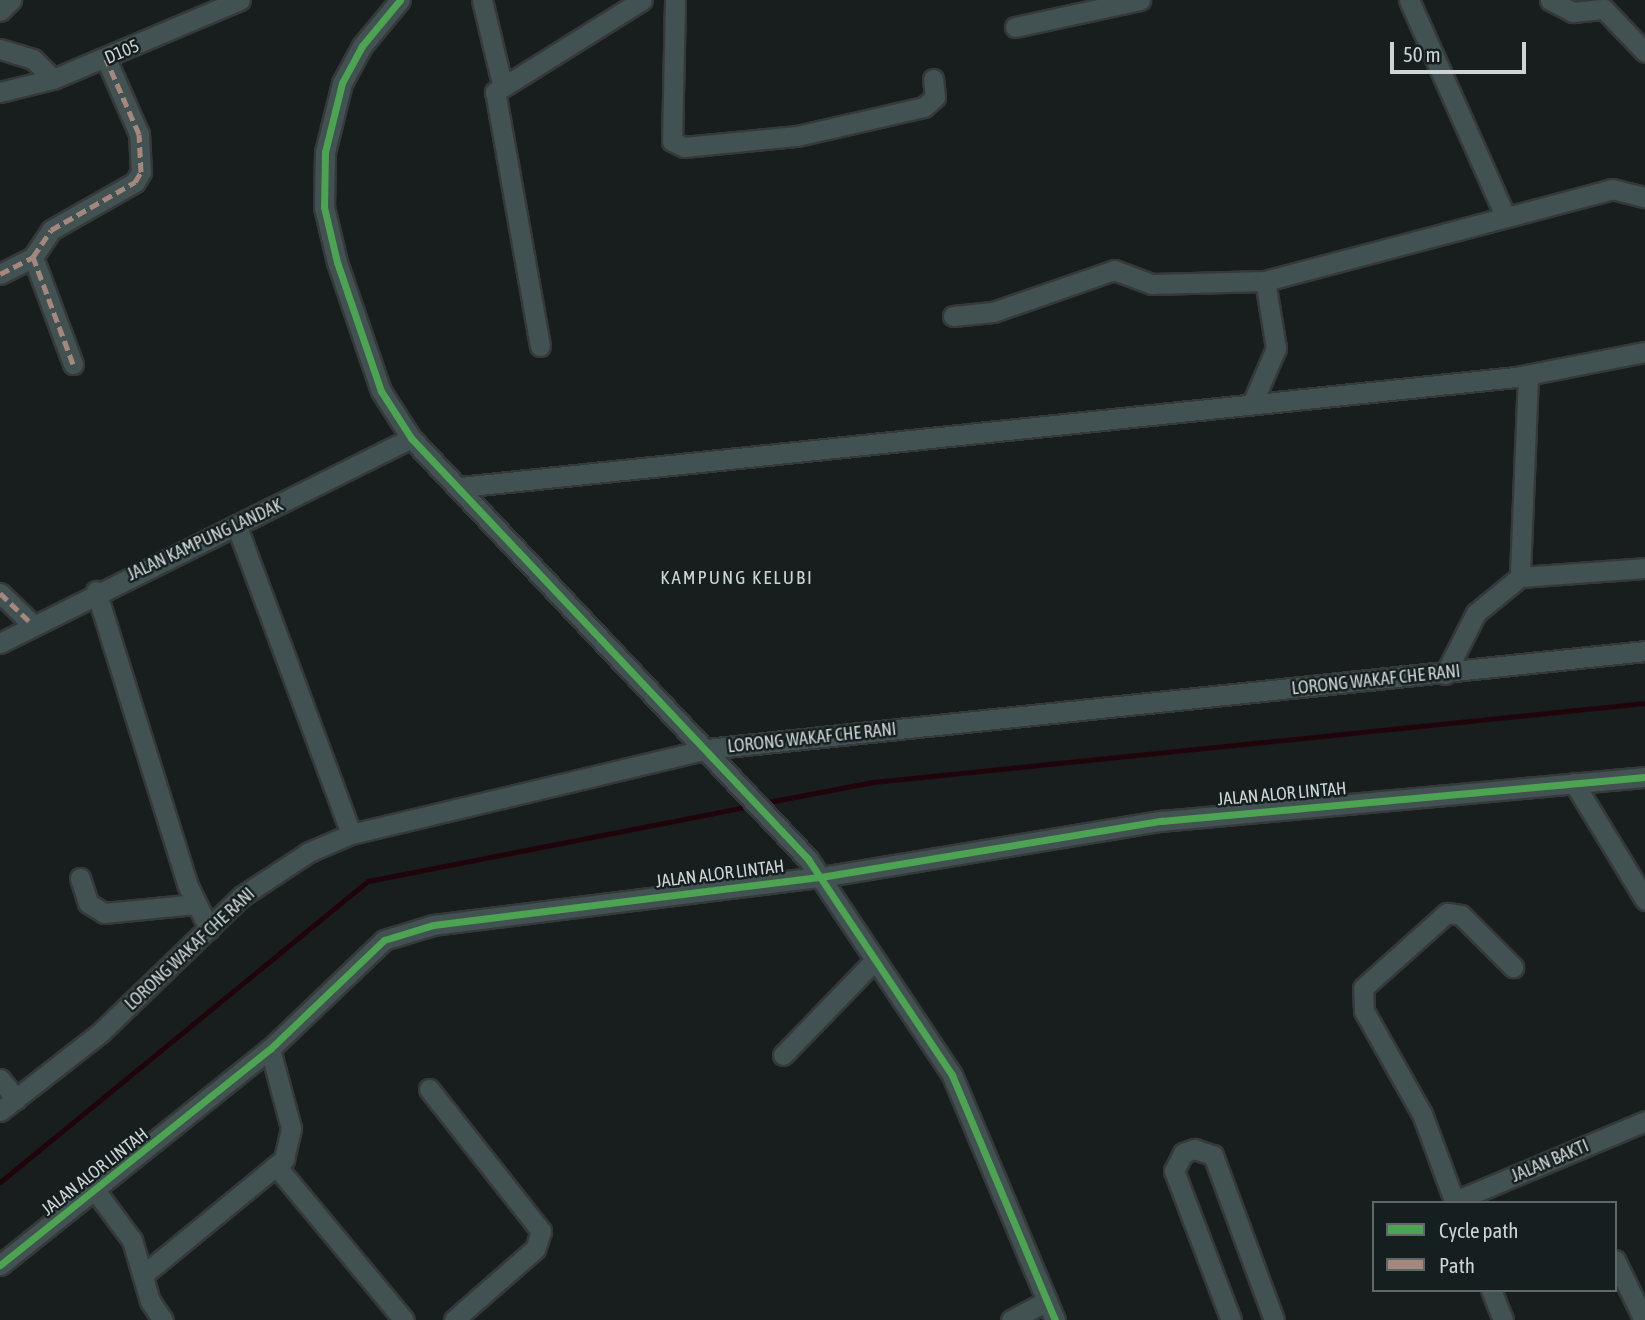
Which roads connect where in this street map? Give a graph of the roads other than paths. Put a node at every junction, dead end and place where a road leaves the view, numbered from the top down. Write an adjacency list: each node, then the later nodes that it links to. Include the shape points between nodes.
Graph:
1 (11, 0): 10 (street)
2 (240, 0): 14 (street, D105)
3 (400, 0): 30 (street, via 362,46 342,83 325,152 324,206 369,365)
4 (482, 0): 17 (street)
5 (642, 0): 17 (street)
6 (675, 0): 16 (street, via 672,141 684,147 797,136 925,107 935,97)
7 (1140, 0): 11 (street)
8 (1409, 0): 20 (street)
9 (1549, 0): 13 (street, via 1573,12 1604,9)
10 (0, 11)
11 (1015, 27)
12 (0, 49): 15 (street, via 33,60)
13 (1645, 52)
14 (106, 59): 15 (street, D105); 21 (street, via 139,134 141,172 135,182 51,230)
15 (54, 79): 18 (street, D105)
16 (933, 79)
17 (502, 84): 25 (street, via 495,98)
18 (0, 92)
19 (1645, 197): 20 (street, via 1612,189)
20 (1505, 216): 23 (street)
21 (33, 257): 22 (street); 27 (street)
22 (0, 274)
23 (1265, 281): 24 (street, via 1152,284 1114,270 993,312); 29 (street, via 1276,348)
24 (953, 316)
25 (540, 346)
26 (1645, 352): 28 (street)
27 (73, 363)
28 (1528, 375): 29 (street); 34 (street)
29 (1252, 404): 31 (street)
30 (411, 438): 31 (street); 32 (street, JALAN KAMPUNG LANDAK)
31 (460, 487): 41 (street)
32 (237, 527): 35 (street, JALAN KAMPUNG LANDAK); 44 (street)
33 (1645, 568): 34 (street)
34 (1520, 577): 40 (street, via 1476,613)
35 (96, 591): 37 (street, JALAN KAMPUNG LANDAK); 48 (street)
36 (0, 593): 37 (street)
37 (32, 624): 38 (street, JALAN KAMPUNG LANDAK)
38 (0, 643)
39 (1645, 652): 40 (street, LORONG WAKAF CHE RANI)
40 (1445, 674): 41 (street, LORONG WAKAF CHE RANI)
41 (707, 749): 44 (street, LORONG WAKAF CHE RANI); 45 (street)
42 (1645, 777): 43 (street, JALAN ALOR LINTAH)
43 (1574, 783): 45 (street, JALAN ALOR LINTAH, via 1161,821); 47 (street)
44 (351, 834): 49 (street, LORONG WAKAF CHE RANI, via 309,852 242,896)
45 (821, 877): 50 (street); 52 (street, JALAN ALOR LINTAH, via 433,925 384,940)
46 (80, 878): 48 (street, via 88,902 104,913)
47 (1645, 900)
48 (195, 905): 49 (street)
49 (209, 929): 56 (street, LORONG WAKAF CHE RANI, via 101,1032)
50 (875, 960): 53 (street); 66 (street, via 952,1075)
51 (1513, 967): 60 (street, via 1461,915 1447,913 1363,988 1364,1011 1422,1114)
52 (270, 1049): 58 (street, via 291,1128 290,1148); 59 (street, JALAN ALOR LINTAH)
53 (783, 1055)
54 (0, 1079): 56 (street)
55 (429, 1089): 69 (street, via 541,1231 535,1249)
56 (8, 1105)
57 (1645, 1121): 61 (street, JALAN BAKTI)
58 (276, 1166): 64 (street); 68 (street)
59 (96, 1193): 63 (street, JALAN ALOR LINTAH); 64 (street, via 132,1240)
60 (1455, 1201)
61 (1457, 1201)
62 (1617, 1264): 75 (street)
63 (0, 1265)
64 (143, 1275): 67 (street)
65 (1492, 1292): 74 (street)
66 (1047, 1301): 70 (street); 71 (street)
67 (163, 1320)
68 (404, 1320)
69 (454, 1320)
70 (1011, 1320)
71 (1055, 1320)
72 (1231, 1320): 73 (street, via 1174,1171 1174,1162 1194,1149 1213,1155)
73 (1273, 1320)
74 (1503, 1320)
75 (1644, 1320)

